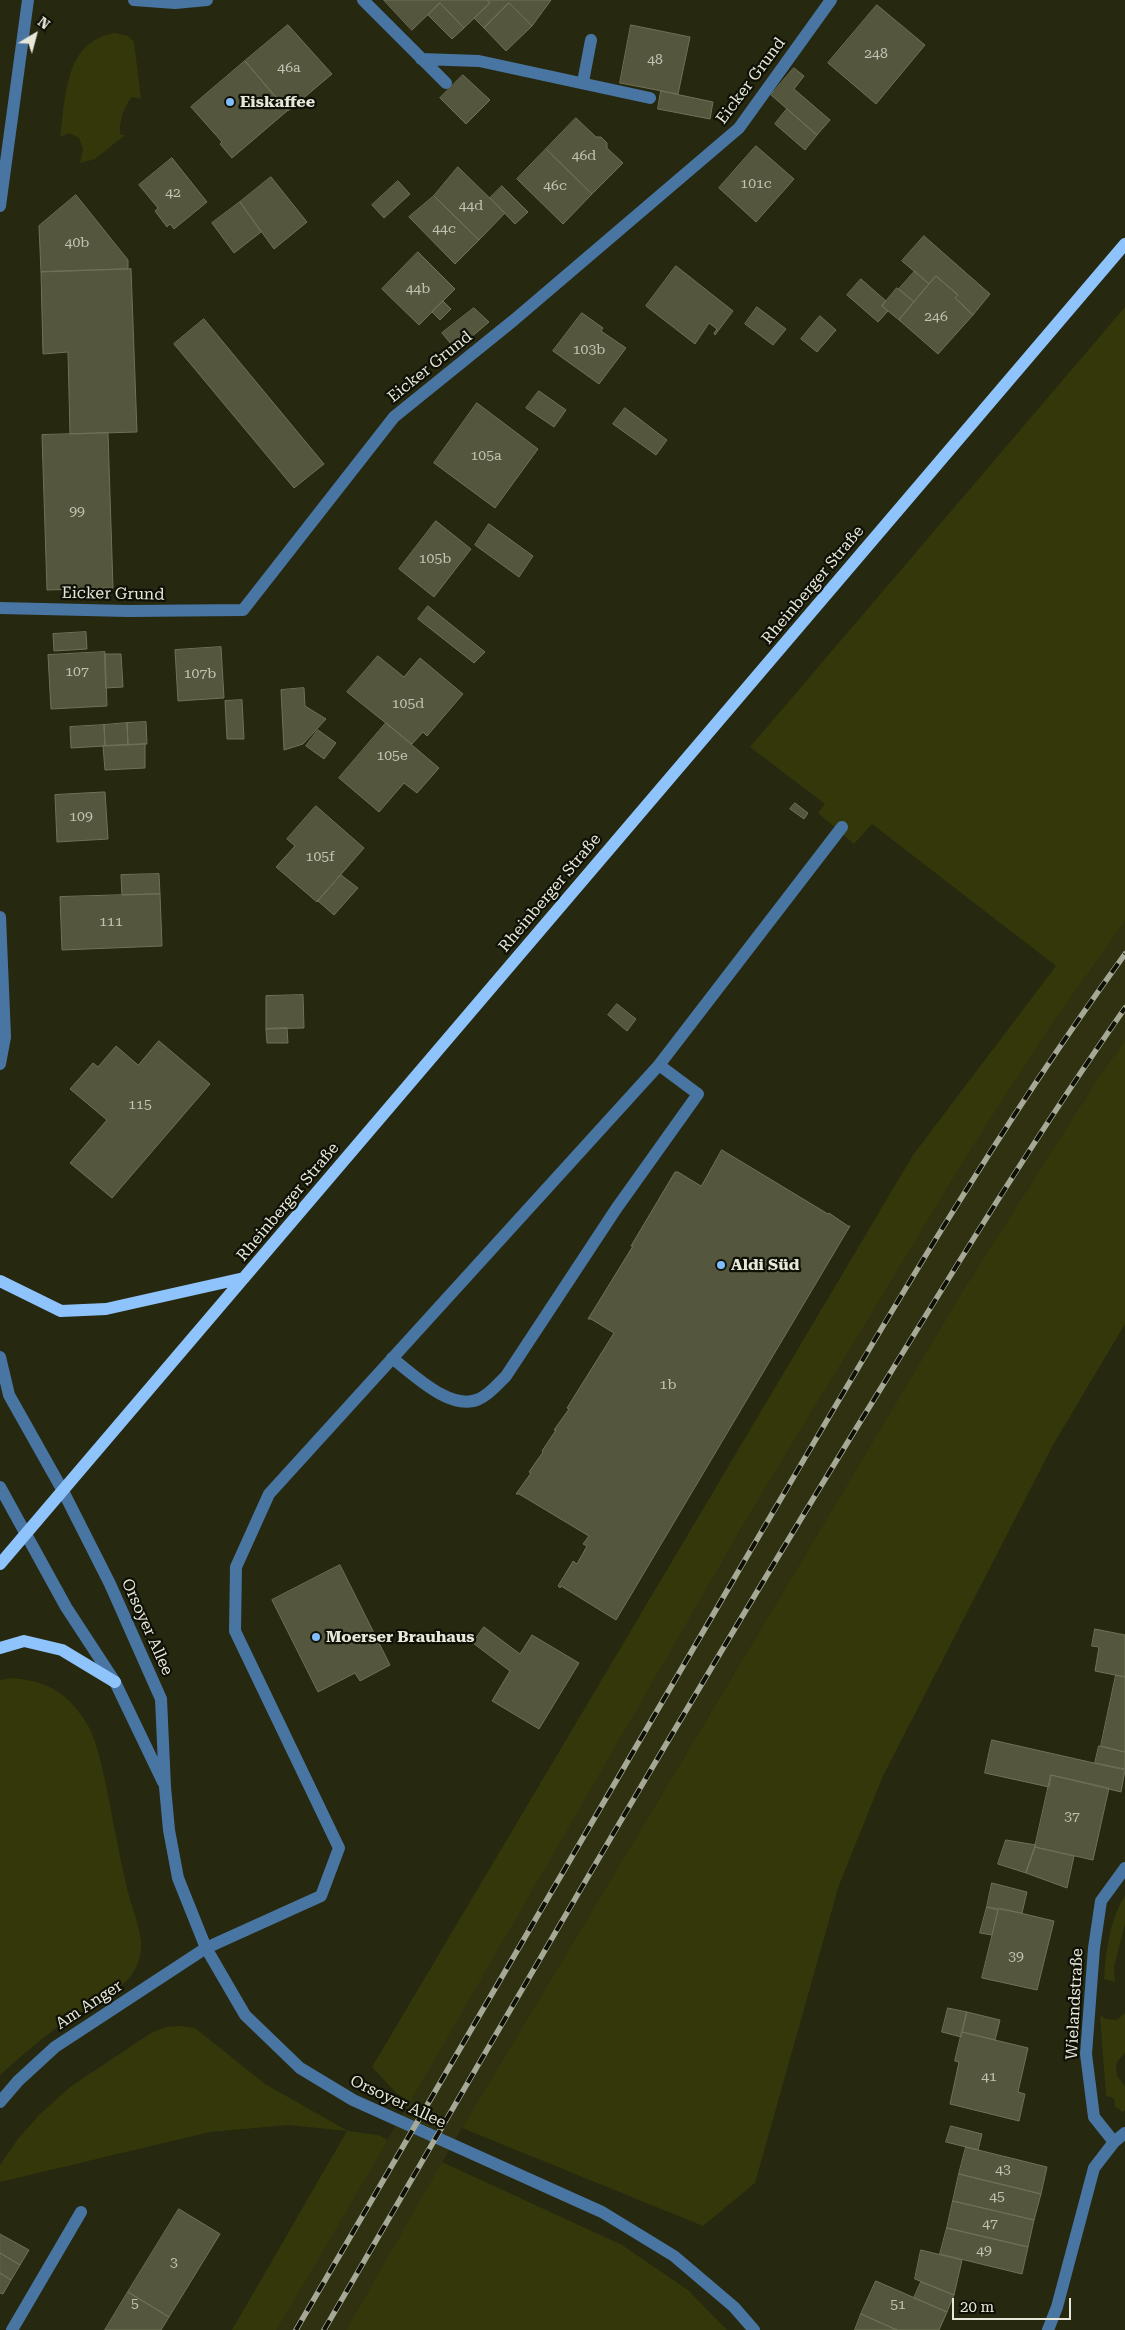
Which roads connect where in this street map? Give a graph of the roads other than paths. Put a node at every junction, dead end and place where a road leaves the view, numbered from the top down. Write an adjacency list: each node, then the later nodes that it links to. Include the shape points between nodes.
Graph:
1 (28, 0): 11 (street)
2 (134, 0): 3 (street, via 175,4)
3 (207, 0)
4 (363, 0): 7 (street)
5 (831, 0): 13 (street, Eicker Grund, via 739,128 521,314 394,417 243,610)
6 (591, 40): 8 (street)
7 (421, 59): 8 (street, via 479,61); 9 (street)
8 (582, 82): 10 (street)
9 (446, 83)
10 (650, 98)
11 (0, 206)
12 (1125, 244): 18 (main road, Rheinberger Straße)
13 (0, 608)
14 (842, 827): 17 (street, Am Anger)
15 (0, 917): 16 (street, via 4,1037)
16 (0, 1064)
17 (658, 1064): 21 (street, Am Anger); 21 (street, via 698,1094 616,1209 506,1376 481,1398 469,1403 443,1396)
18 (244, 1278): 19 (main road, via 106,1309 60,1311); 23 (main road, Rheinberger Straße)
19 (0, 1281)
20 (0, 1357): 23 (street, via 9,1395)
21 (392, 1358): 30 (street, Am Anger, via 268,1494 236,1567 236,1631 339,1848 321,1896)
22 (0, 1487): 24 (street)
23 (63, 1491): 24 (main road, Rheinberger Straße); 28 (street, Orsoyer Allee, via 110,1584 161,1699)
24 (27, 1534): 25 (main road, Rheinberger Straße); 27 (street, Orsoyer Allee, via 66,1607)
25 (0, 1564)
26 (0, 1648): 27 (main road, via 24,1641 62,1650)
27 (115, 1682): 28 (street, Orsoyer Allee)
28 (165, 1787): 30 (street, Orsoyer Allee, via 178,1878)
29 (1125, 1868): 33 (street, Wielandstraße, via 1101,1901 1086,2054 1094,2117)
30 (206, 1948): 31 (street, Am Anger, via 55,2047); 36 (street, Orsoyer Allee, via 245,2015 300,2068 353,2100 602,2212 674,2256 734,2307)
31 (0, 2102)
32 (1125, 2133): 33 (street)
33 (1114, 2142): 37 (street, via 1094,2168)
34 (81, 2212): 35 (street)
35 (12, 2330)
36 (754, 2330)
37 (1048, 2330)

